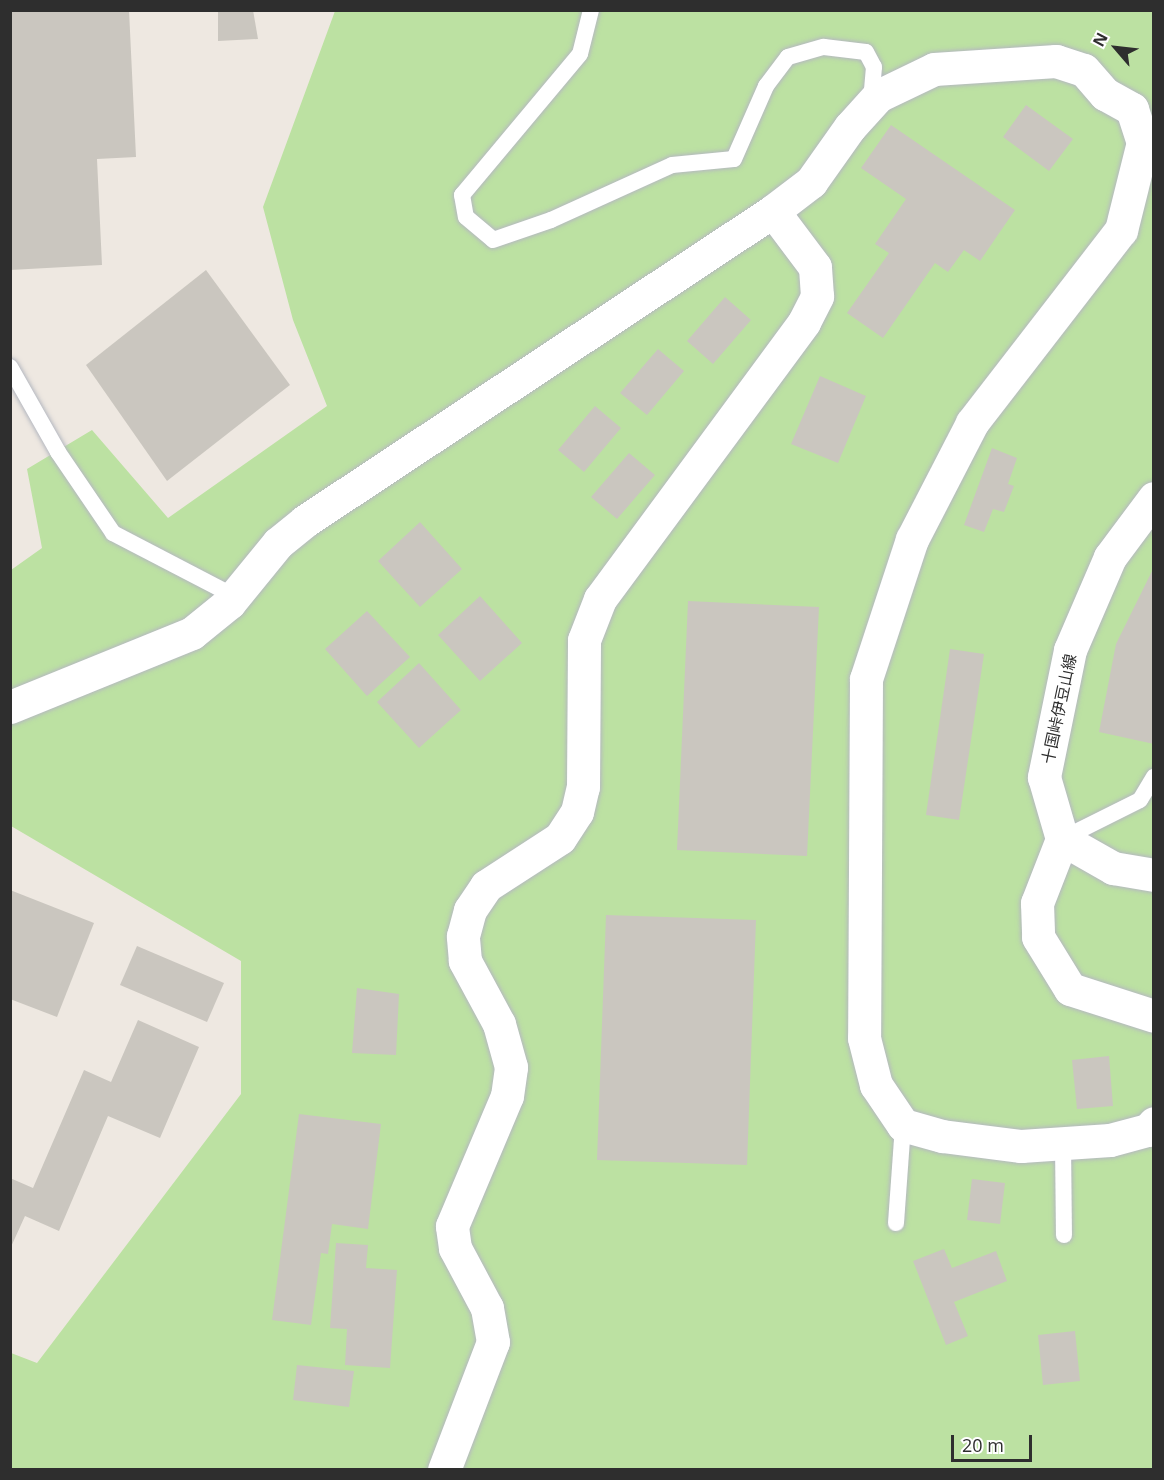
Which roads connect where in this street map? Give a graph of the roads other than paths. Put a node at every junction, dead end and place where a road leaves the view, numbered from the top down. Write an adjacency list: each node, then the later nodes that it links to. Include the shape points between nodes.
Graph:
1 (591, 10): 2 (lane, via 580,54 462,195 466,217 493,240 551,220 672,165 734,159 766,86 788,57 824,47 866,52 874,67)
2 (871, 103): 3 (street, via 811,182); 13 (street, via 934,69 1056,61 1084,70 1105,94 1132,109 1143,142 1121,230 972,423 912,538 866,679 864,1038 876,1085)
3 (773, 212): 6 (street, via 304,521 278,543); 17 (street, via 815,267 817,296 804,322 600,598 584,640 583,788 577,812 560,837 486,886 470,910 463,936 465,961 499,1024 511,1066 507,1096 452,1226 455,1248 487,1308 493,1341)
4 (10, 367): 6 (lane, via 58,452 113,533)
5 (1154, 498): 9 (street, 十国峠伊豆山線, via 1110,557 1070,650 1044,777)
6 (234, 596): 7 (street, via 192,633)
7 (10, 707)
8 (1154, 777): 9 (lane, via 1140,800)
9 (1062, 839): 10 (street, via 1113,868); 11 (street, via 1037,903 1038,937 1070,989)
10 (1154, 875)
11 (1154, 1016)
12 (1154, 1123): 14 (street, via 1148,1131 1110,1140)
13 (903, 1125): 14 (street, via 942,1136 1021,1146); 15 (lane)
14 (1063, 1143): 16 (lane)
15 (896, 1223)
16 (1064, 1235)
17 (444, 1470)

